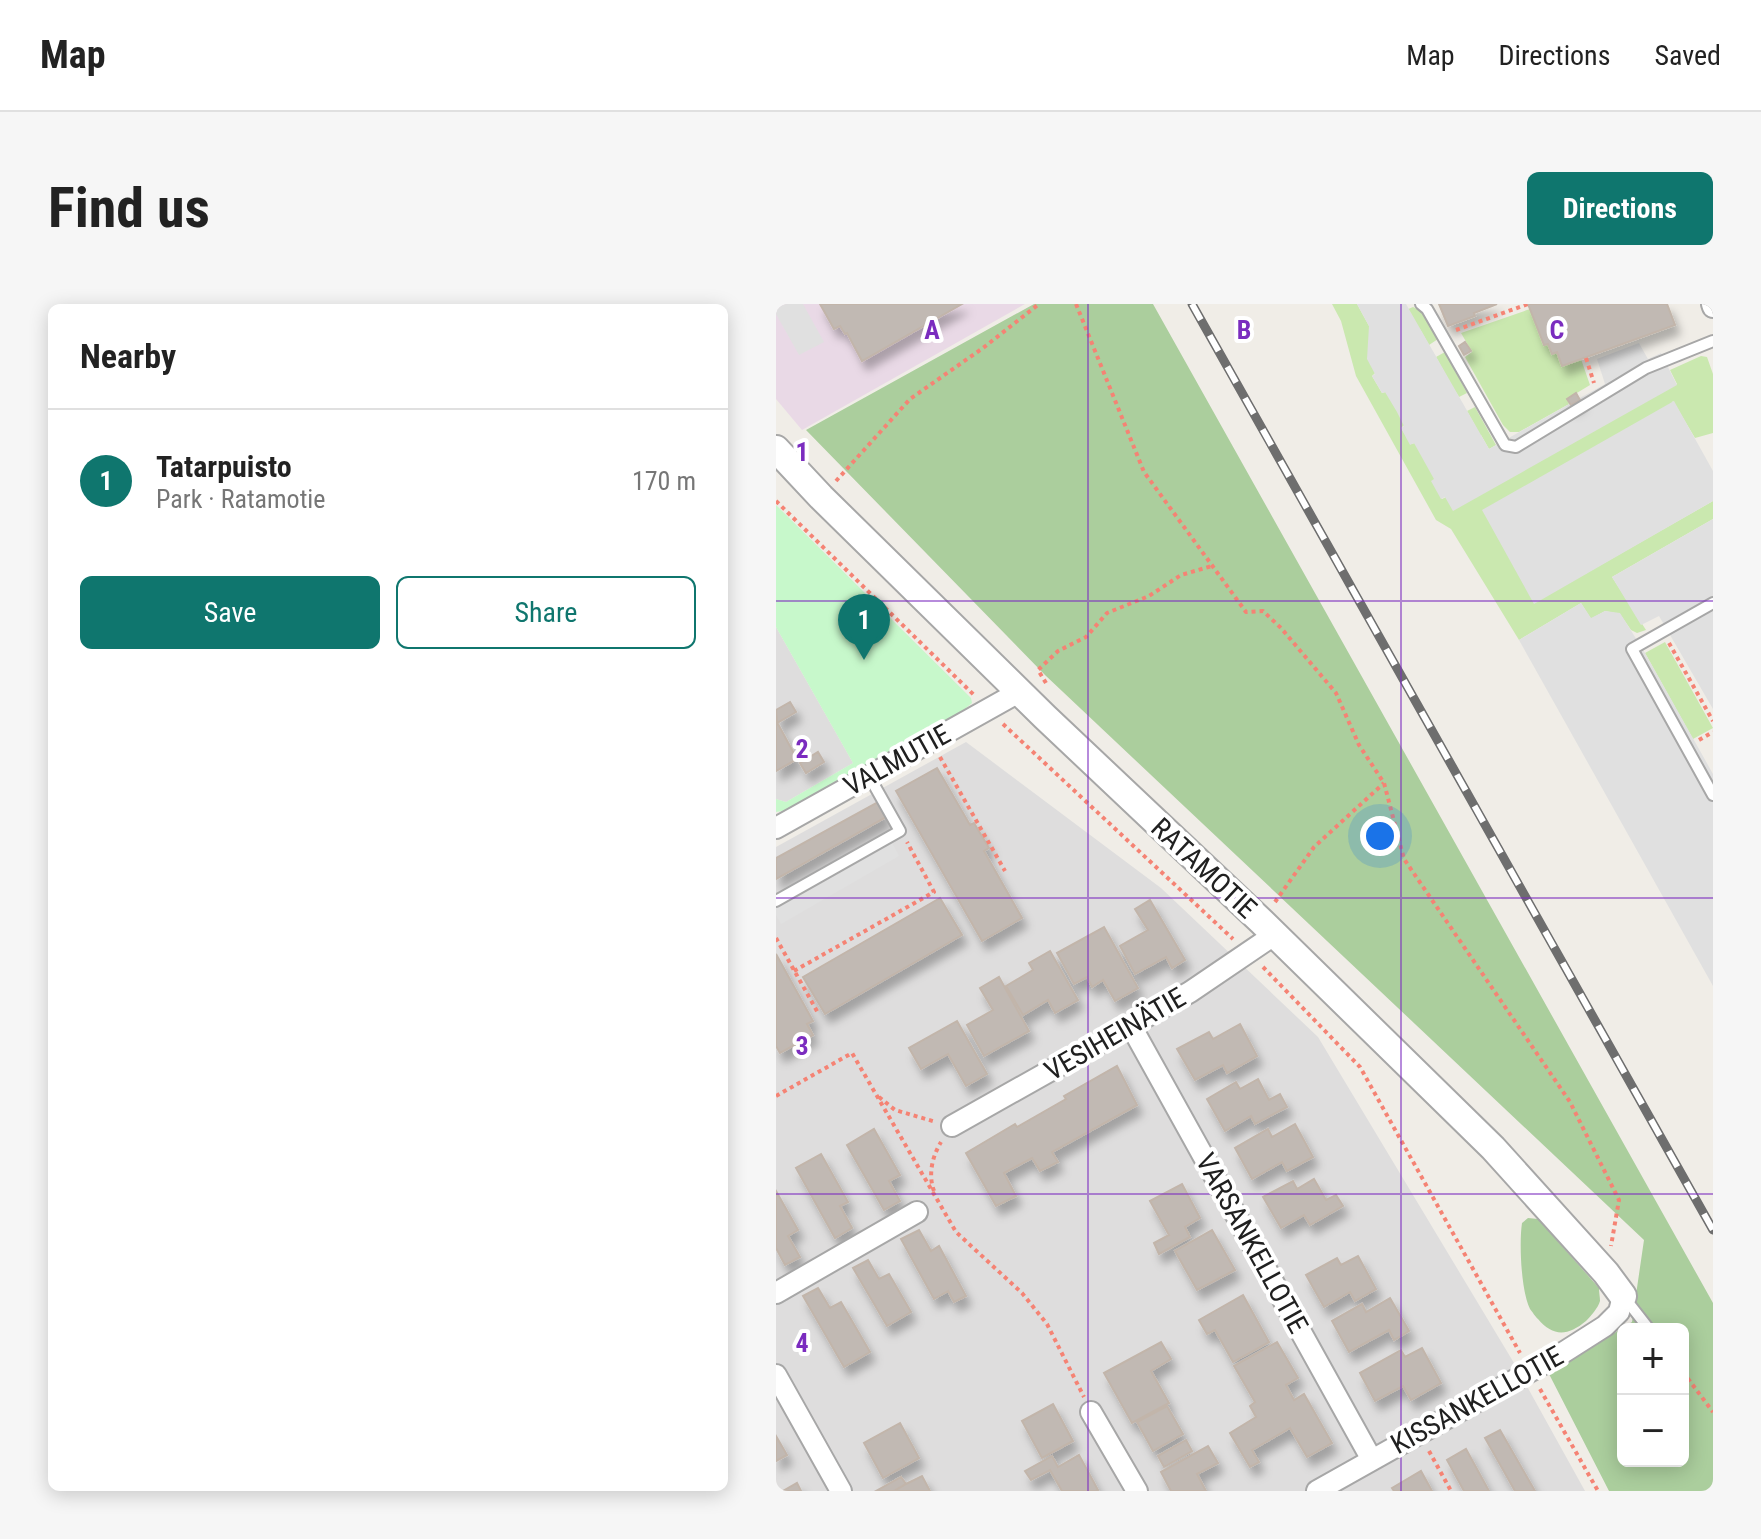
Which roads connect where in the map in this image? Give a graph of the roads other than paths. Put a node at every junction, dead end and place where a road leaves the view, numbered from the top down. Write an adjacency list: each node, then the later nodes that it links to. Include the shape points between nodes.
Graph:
1 (1421, 304): 2 (lane, via 1505,445 1516,447 1646,368)
2 (1713, 341)
3 (776, 449): 5 (street, RATAMOTIE)
4 (1713, 603): 7 (lane, via 1632,649)
5 (1019, 692): 6 (street, VALMUTIE); 10 (street, RATAMOTIE)
6 (869, 776): 8 (street, VALMUTIE); 9 (lane, via 900,831)
7 (1713, 795)
8 (776, 828)
9 (776, 901)
10 (1268, 928): 11 (street, VESIHEINÄTIE, via 1248,952); 15 (street, RATAMOTIE, via 1493,1148)
11 (1131, 1026): 12 (street, VESIHEINÄTIE); 19 (street, VARSANKELLOTIE)
12 (952, 1126)
13 (917, 1212): 14 (street)
14 (776, 1293)
15 (1623, 1296): 16 (lane); 19 (street, KISSANKELLOTIE, via 1619,1312 1605,1326)
16 (1644, 1323)
17 (776, 1375): 20 (street)
18 (1091, 1412): 21 (street)
19 (1372, 1460): 22 (street, KISSANKELLOTIE)
20 (841, 1491)
21 (1137, 1491)
22 (1317, 1491)

